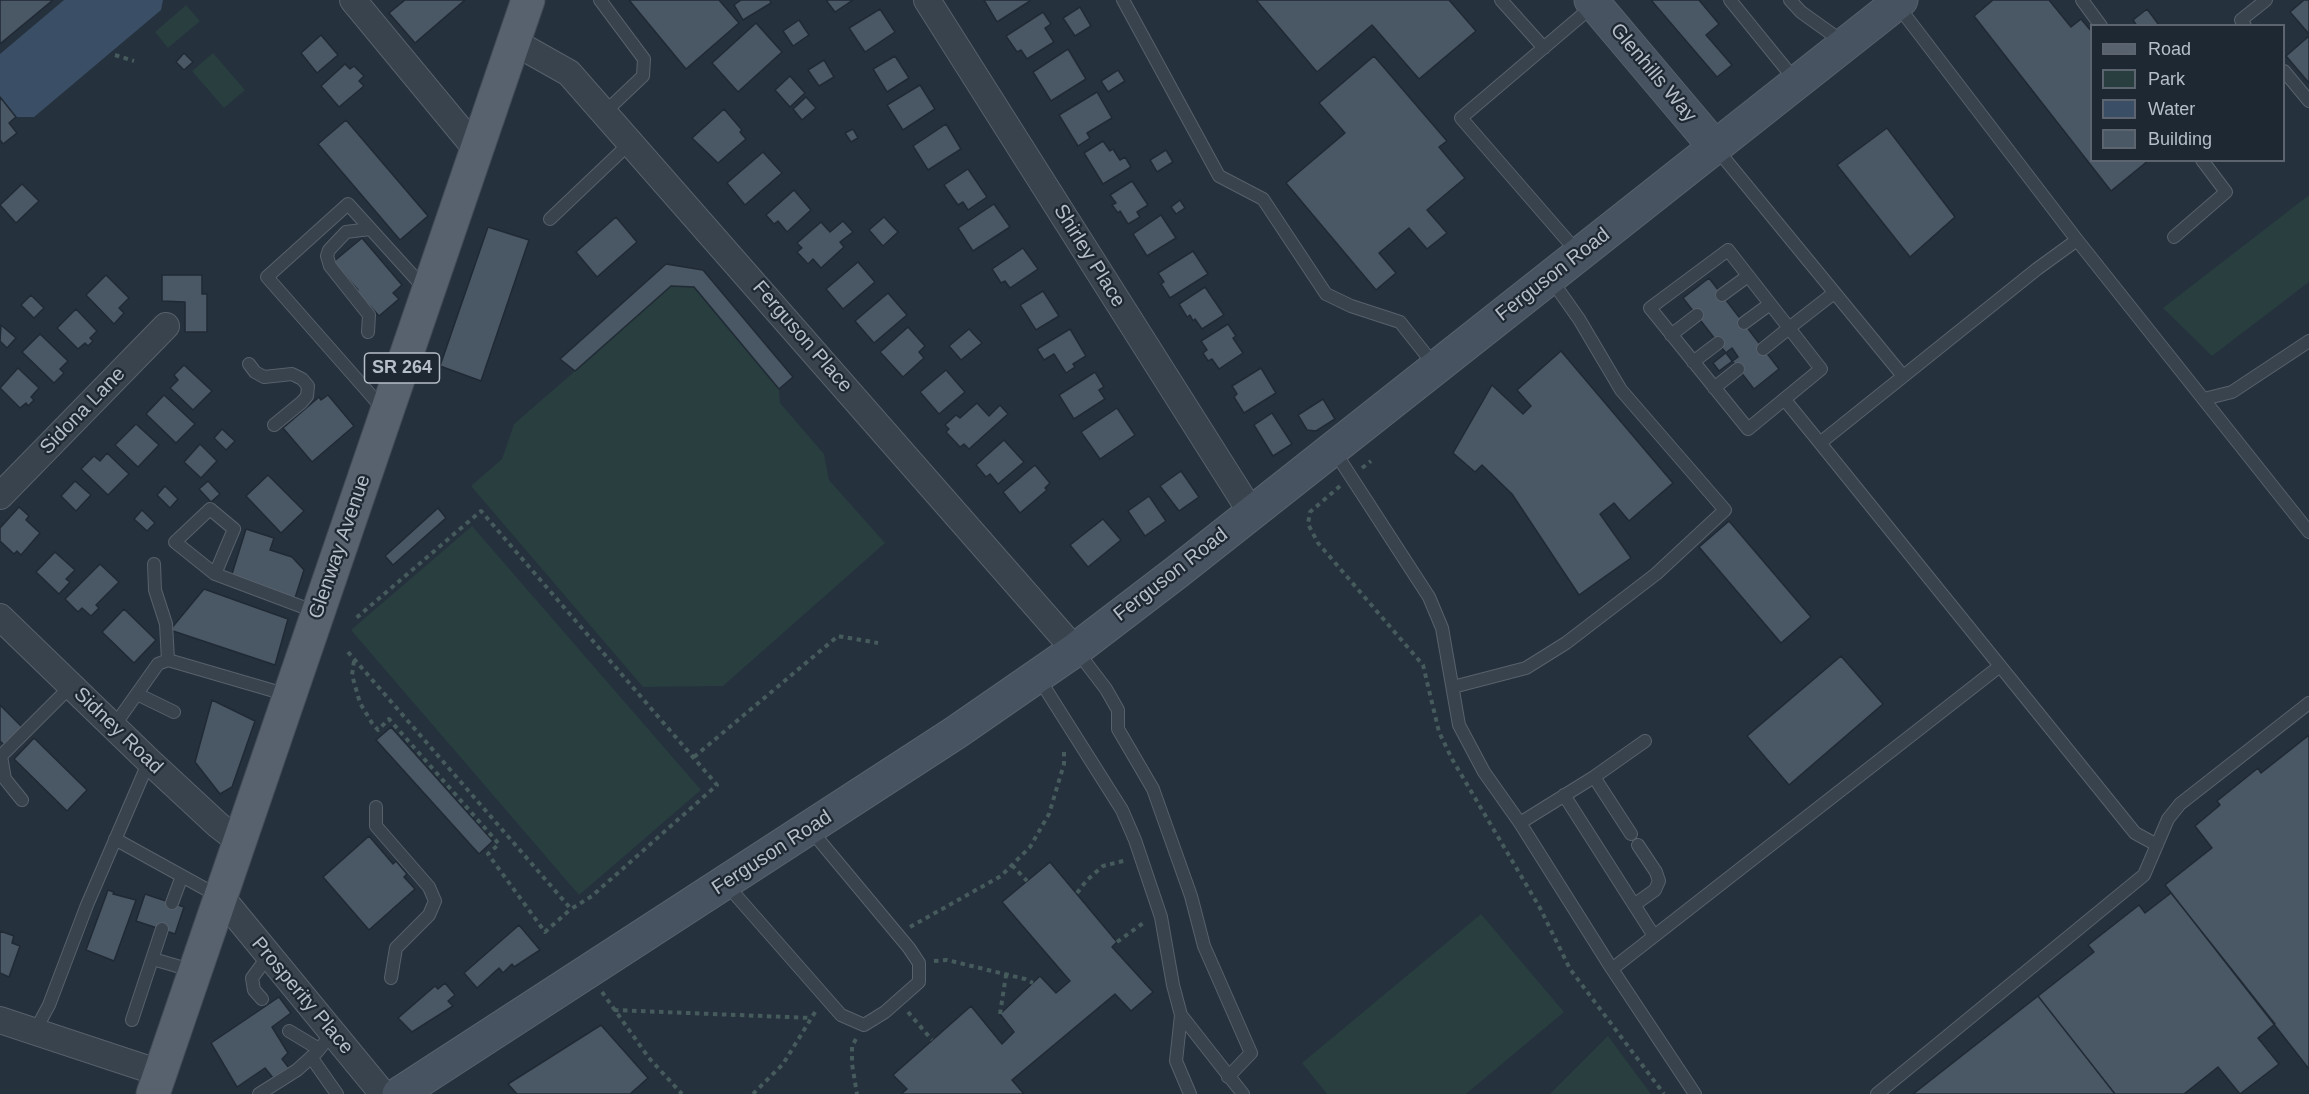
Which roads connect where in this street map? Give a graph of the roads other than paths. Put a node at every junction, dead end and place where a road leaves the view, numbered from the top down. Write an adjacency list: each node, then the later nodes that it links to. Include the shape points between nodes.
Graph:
1 (352, 0): 24 (street)
2 (528, 0): 15 (main road, Glenway Avenue / SR 264)
3 (600, 0): 21 (lane, via 644,59 644,76)
4 (927, 0): 59 (street, Shirley Place)
5 (1123, 0): 48 (lane, via 1220,176 1263,199 1326,294 1400,322)
6 (1501, 0): 17 (lane)
7 (1730, 0): 19 (lane)
8 (1790, 0): 16 (lane)
9 (2082, 0): 13 (lane)
10 (2266, 0): 14 (lane, via 2241,20)
11 (1593, 2): 17 (lane); 23 (street, Glenhills Way)
12 (1890, 6): 16 (street, Ferguson Road); 29 (lane)
13 (2100, 24)
14 (2244, 24)
15 (514, 42): 21 (street, Ferguson Place, via 569,73); 24 (main road, Glenway Avenue / SR 264)
16 (1845, 44): 19 (street, Ferguson Road)
17 (1544, 48): 30 (lane, via 1461,118)
18 (2285, 73): 20 (lane)
19 (1797, 83): 23 (street, Ferguson Road)
20 (2309, 102)
21 (604, 113): 22 (street, Ferguson Place)
22 (630, 143): 26 (lane); 65 (street, Ferguson Place)
23 (1715, 147): 30 (street, Ferguson Road); 34 (lane)
24 (477, 150): 33 (main road, Glenway Avenue / SR 264)
25 (2204, 162): 28 (lane, via 2226,192)
26 (550, 219)
27 (370, 229): 33 (lane); 41 (lane, via 346,232 327,256 330,266 369,315); 54 (lane, via 348,204 267,277)
28 (2174, 237)
29 (2077, 240): 50 (lane); 52 (lane)
30 (1579, 254): 32 (street, Ferguson Road)
31 (1748, 276): 35 (lane); 36 (lane); 42 (lane, via 1728,250 1650,308)
32 (1550, 278): 48 (street, Ferguson Road); 70 (lane, via 1621,390 1725,510 1656,574 1566,643 1526,668)
33 (428, 292): 54 (main road, Glenway Avenue / SR 264)
34 (1833, 293): 40 (lane); 50 (lane)
35 (1722, 295)
36 (1770, 304): 38 (lane); 40 (lane)
37 (1697, 315): 42 (lane)
38 (1744, 323)
39 (166, 326): 58 (street, Sidona Lane)
40 (1789, 328): 45 (lane); 53 (lane, via 1821,369)
41 (368, 332)
42 (1671, 334): 46 (lane)
43 (2309, 341): 52 (lane, via 2232,392)
44 (1718, 343): 46 (lane)
45 (1763, 349)
46 (1693, 362): 51 (lane)
47 (249, 364): 55 (lane, via 264,377 292,374 308,387 302,402)
48 (1436, 367): 57 (street, Ferguson Road)
49 (1738, 369): 51 (lane)
50 (1903, 376): 56 (lane)
51 (1714, 388): 53 (lane, via 1748,429)
52 (2204, 399): 60 (lane)
53 (1785, 400): 56 (lane)
54 (386, 413): 63 (main road, Glenway Avenue / SR 264)
55 (274, 425)
56 (1820, 443): 67 (lane)
57 (1332, 448): 59 (street, Ferguson Road); 70 (lane, via 1429,597 1442,628)
58 (0, 496)
59 (1251, 512): 65 (street, Ferguson Road)
60 (2309, 532)
61 (154, 564): 66 (lane)
62 (215, 574): 62 (lane, via 234,530 210,509 175,542); 63 (lane)
63 (317, 613): 72 (main road, Glenway Avenue / SR 264)
64 (0, 617): 69 (street, Sidney Road)
65 (1075, 650): 68 (street, Ferguson Road); 108 (lane, via 1106,688 1118,710 1118,729 1152,789 1191,896 1204,946 1251,1053)
66 (168, 660): 71 (lane, via 158,664); 72 (lane)
67 (2000, 666): 88 (lane, via 2135,833); 95 (lane)
68 (1038, 676): 83 (street, Ferguson Road); 102 (lane, via 1122,810 1142,857 1161,917)
69 (71, 686): 75 (street, Sidney Road); 80 (lane, via 2,756 5,778)
70 (1453, 687): 82 (lane, via 1459,725 1484,772)
71 (137, 694): 74 (lane); 75 (lane)
72 (289, 695): 86 (main road, Glenway Avenue / SR 264)
73 (2309, 703): 88 (lane, via 2180,804 2168,819)
74 (174, 712)
75 (114, 726): 77 (street, Sidney Road)
76 (1645, 741): 78 (lane)
77 (149, 761): 85 (lane); 86 (street, Sidney Road)
78 (1594, 777): 79 (lane); 84 (lane)
79 (1564, 795): 82 (lane); 93 (lane)
80 (22, 800)
81 (376, 807): 100 (lane, via 376,826 429,887 435,901 429,915 396,948)
82 (1520, 823): 98 (lane)
83 (809, 828): 90 (street, Ferguson Road); 90 (lane, via 919,963 919,982 864,1025 841,1015)
84 (1631, 834)
85 (115, 839): 89 (lane); 105 (lane)
86 (240, 842): 91 (main road, Glenway Avenue / SR 264)
87 (1638, 845): 93 (lane, via 1659,881 1655,890)
88 (2157, 845): 117 (lane, via 2144,875)
89 (182, 876): 91 (lane); 92 (lane)
90 (725, 883): 113 (street, Ferguson Road)
91 (221, 897): 96 (street, Prosperity Place); 99 (main road, Glenway Avenue / SR 264)
92 (172, 903)
93 (1634, 905): 95 (lane)
94 (162, 929): 97 (lane)
95 (1654, 936): 98 (lane)
96 (269, 955): 101 (lane, via 252,978 254,990); 107 (street, Prosperity Place)
97 (153, 959): 99 (lane); 104 (lane)
98 (1612, 969): 116 (lane)
99 (195, 971): 109 (main road, Glenway Avenue / SR 264)
100 (392, 978)
101 (262, 999)
102 (1181, 1015): 108 (lane); 114 (lane, via 1176,1061)
103 (0, 1020): 105 (street)
104 (132, 1020)
105 (35, 1031): 109 (street)
106 (289, 1031): 107 (lane)
107 (321, 1046): 110 (lane, via 297,1070); 111 (lane); 112 (street, Prosperity Place)
108 (1228, 1077): 115 (lane)
109 (156, 1084)
110 (259, 1094)
111 (337, 1094)
112 (383, 1094)
113 (399, 1094)
114 (1190, 1094)
115 (1243, 1094)
116 (1695, 1094)
117 (1877, 1094)

